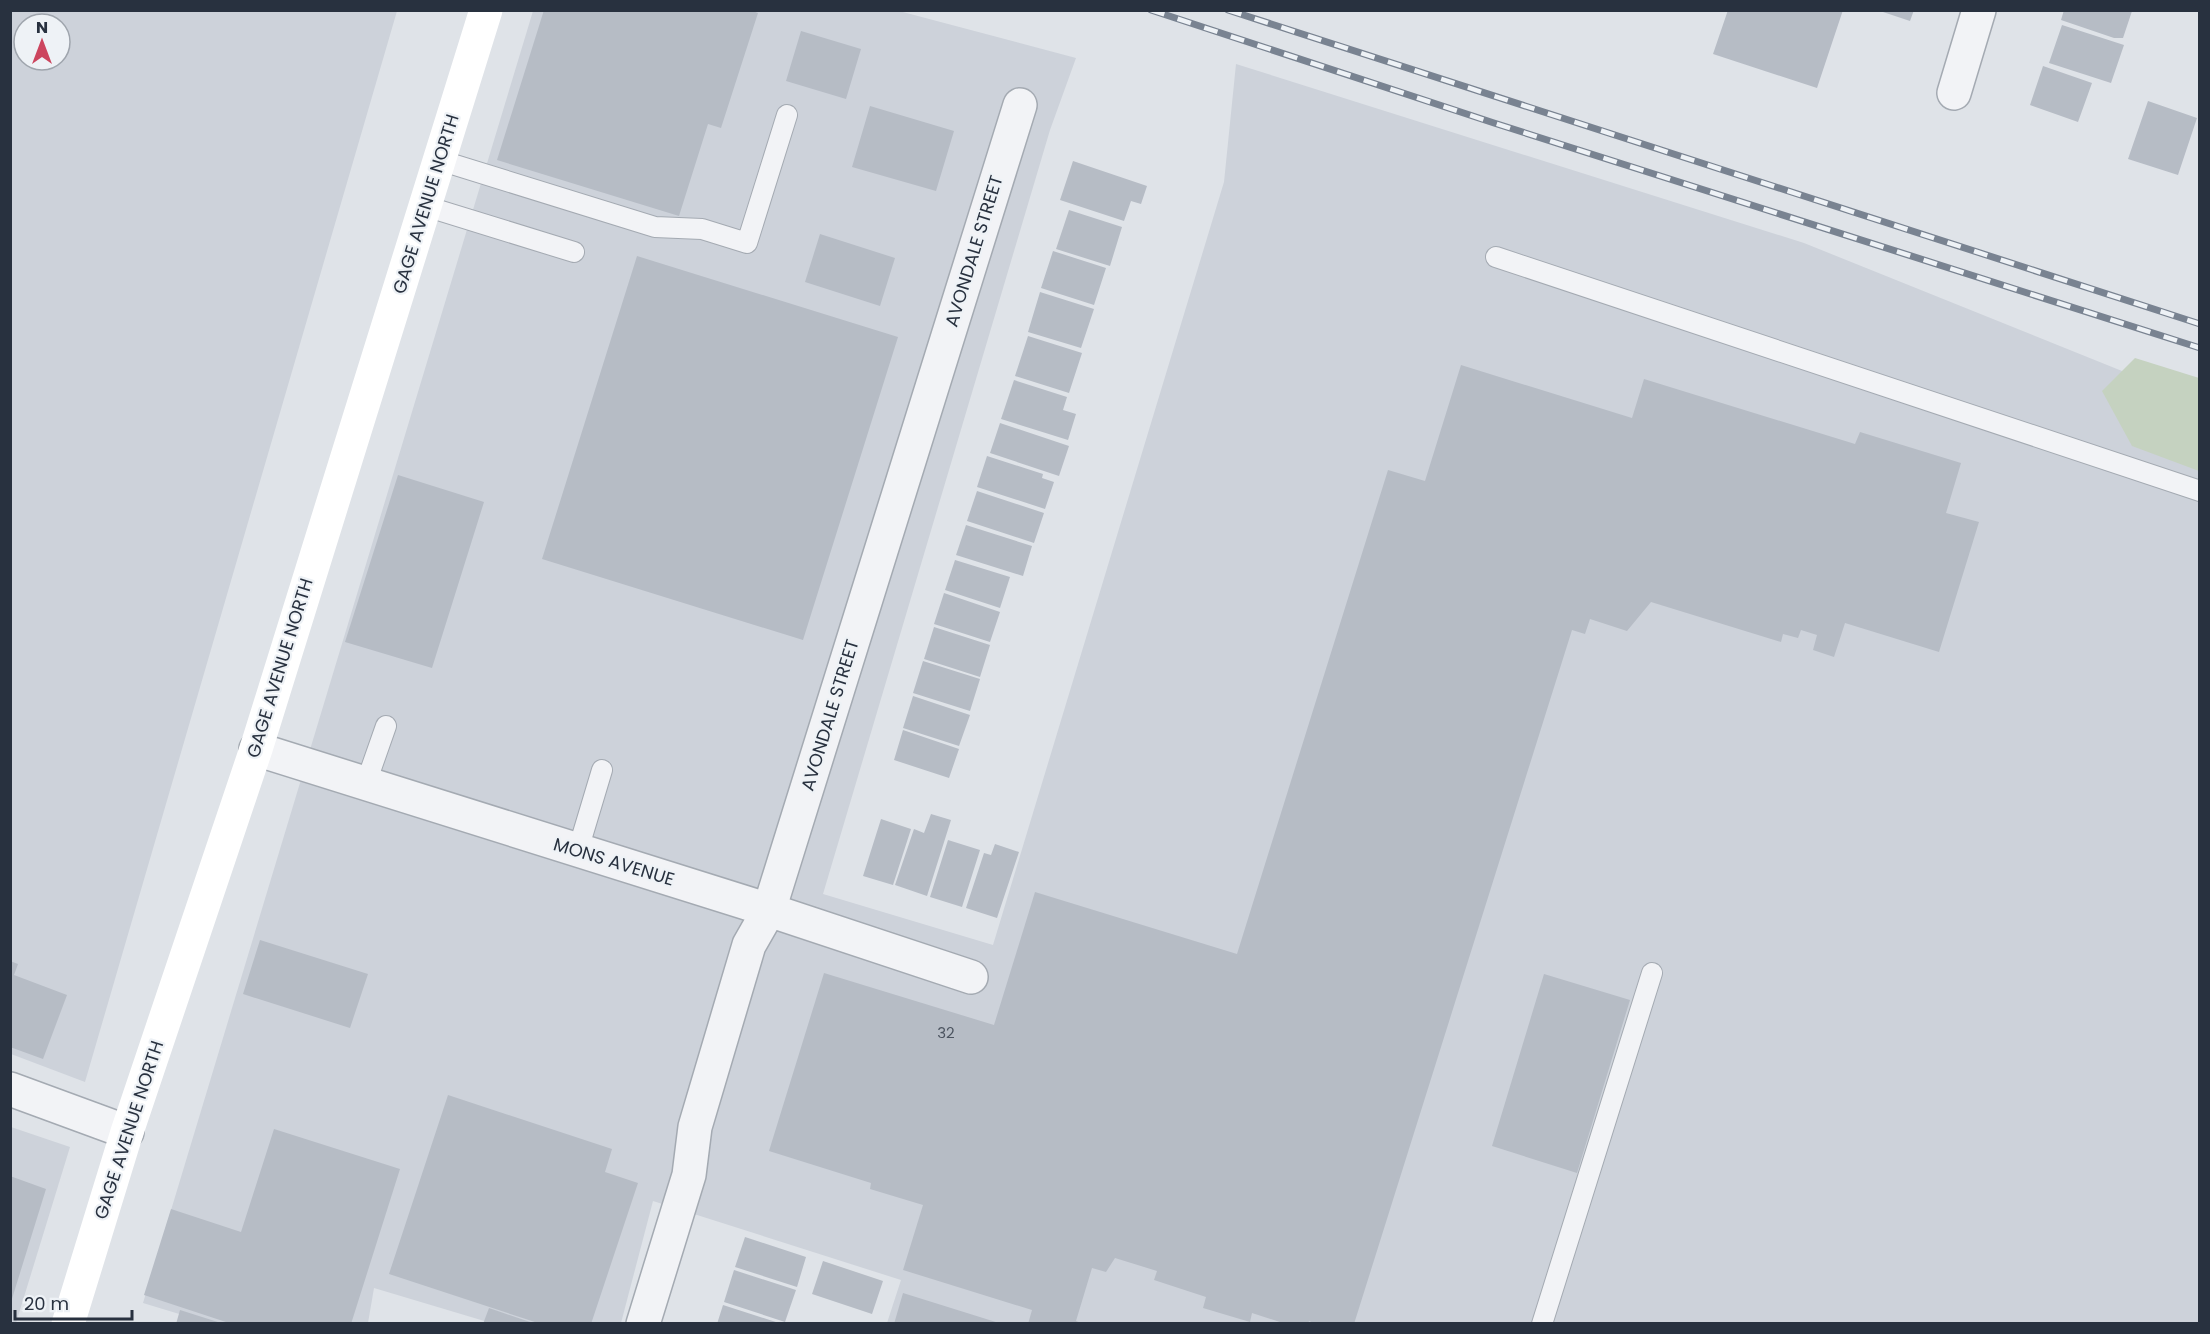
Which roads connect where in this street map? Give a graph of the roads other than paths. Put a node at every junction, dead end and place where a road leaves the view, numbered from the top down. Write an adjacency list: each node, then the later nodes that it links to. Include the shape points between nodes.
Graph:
1 (486, 10): 6 (main road, GAGE AVENUE NORTH)
2 (1978, 10): 3 (street)
3 (1954, 93)
4 (1020, 105): 16 (street, AVONDALE STREET)
5 (787, 115): 6 (lane, via 747,243 702,229 655,227)
6 (440, 160): 7 (main road, GAGE AVENUE NORTH)
7 (425, 206): 8 (lane); 12 (main road, GAGE AVENUE NORTH)
8 (574, 252)
9 (1496, 257): 10 (lane)
10 (2199, 491)
11 (386, 726): 14 (lane)
12 (256, 748): 14 (street, MONS AVENUE); 20 (main road, GAGE AVENUE NORTH)
13 (602, 770): 15 (lane)
14 (366, 783): 15 (street, MONS AVENUE)
15 (578, 850): 16 (street, MONS AVENUE)
16 (769, 910): 18 (street, MONS AVENUE); 22 (street, AVONDALE STREET, via 748,945 695,1127 690,1175)
17 (1652, 973): 23 (lane)
18 (971, 977)
19 (10, 1089): 20 (street)
20 (127, 1132): 21 (main road, GAGE AVENUE NORTH)
21 (68, 1323)
22 (643, 1323)
23 (1542, 1323)

